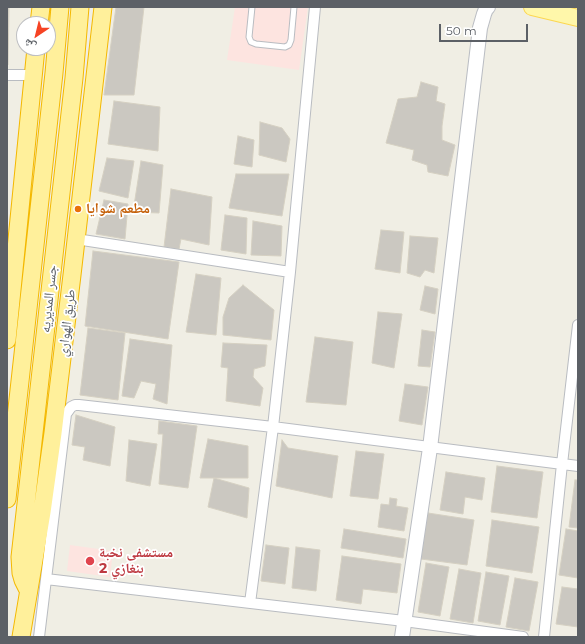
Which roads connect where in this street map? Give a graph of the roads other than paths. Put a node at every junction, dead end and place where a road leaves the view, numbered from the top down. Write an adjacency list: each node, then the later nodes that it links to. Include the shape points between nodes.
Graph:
1 (102, 7): 13 (highway, طريق الهواري)
2 (252, 7): 3 (lane, via 249,37 251,42 285,47 290,42)
3 (294, 7)
4 (315, 7): 14 (street)
5 (488, 7): 18 (main road, via 480,28)
6 (532, 7): 9 (main road)
7 (60, 8): 21 (highway, جسر المديريه)
8 (80, 11): 23 (highway, جسر المديريه, via 20,557 21,573)
9 (578, 18)
10 (35, 56): 12 (highway)
11 (7, 75): 12 (street)
12 (34, 75): 16 (highway)
13 (76, 239): 14 (street); 23 (highway, طريق الهواري, via 48,472)
14 (290, 272): 17 (street)
15 (578, 325): 19 (street)
16 (7, 340)
17 (274, 427): 18 (street); 22 (street, via 79,405 71,407 66,414); 24 (street)
18 (430, 448): 19 (street); 25 (main road)
19 (562, 464): 20 (street); 30 (street)
20 (578, 466)
21 (7, 499)
22 (46, 579): 24 (street); 27 (street)
23 (28, 590): 26 (highway, طريق الهواري)
24 (250, 603): 25 (street)
25 (404, 621): 28 (main road); 29 (street)
26 (21, 637)
27 (39, 637)
28 (402, 637)
29 (523, 637)
30 (544, 637)

